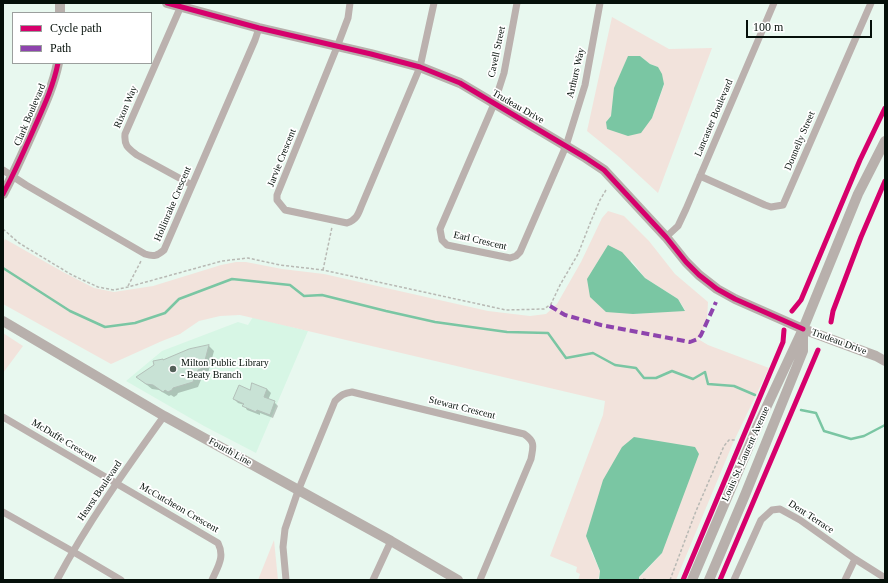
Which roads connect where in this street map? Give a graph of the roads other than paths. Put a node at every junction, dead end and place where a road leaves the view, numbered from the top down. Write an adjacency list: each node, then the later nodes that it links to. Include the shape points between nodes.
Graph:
1 (168, 3): 8 (main road, Trudeau Drive)
2 (350, 3): 10 (street, via 348,18)
3 (434, 3): 12 (street, Jarvie Crescent)
4 (517, 3): 13 (street, Cavell Street, via 504,73)
5 (600, 3): 15 (street, Arthurs Way, via 585,85)
6 (774, 3): 18 (street, Lancaster Boulevard)
7 (871, 3): 18 (street, Donnelly Street, via 783,205 765,205)
8 (181, 6): 9 (main road, Trudeau Drive); 19 (street, Rixon Way, via 124,141 137,155)
9 (259, 28): 10 (main road, Trudeau Drive); 19 (street, Hollinrake Crescent)
10 (337, 47): 12 (main road, Trudeau Drive); 12 (street, Jarvie Crescent, via 278,195 277,200 284,210 347,223 356,217)
11 (58, 64): 17 (main road, Clark Boulevard, via 49,95)
12 (420, 67): 13 (main road, Trudeau Drive, via 460,83)
13 (494, 104): 15 (main road, Trudeau Drive); 15 (street, Earl Crescent, via 440,229 442,240 447,245 510,258 516,256)
14 (885, 141): 23 (main road, Louis St. Laurent Avenue, via 858,194)
15 (566, 146): 21 (main road, Trudeau Drive, via 604,170)
16 (3, 170): 17 (street)
17 (13, 176): 19 (street, Hollinrake Crescent, via 145,254 153,256 158,256 164,250); 20 (main road, Clark Boulevard)
18 (700, 176): 21 (street, Lancaster Boulevard, via 678,226)
19 (192, 185)
20 (3, 194)
21 (666, 237): 23 (main road, Trudeau Drive, via 686,262 717,289)
22 (3, 322): 25 (main road, Fourth Line)
23 (803, 329): 24 (main road, Trudeau Drive); 41 (main road, Louis St. Laurent Avenue, via 758,425); 42 (main road, Louis St. Laurent Avenue, via 803,351)
24 (885, 361)
25 (164, 416): 27 (street, Hearst Boulevard); 28 (main road, Fourth Line)
26 (3, 417): 27 (street, McDuffe Crescent)
27 (115, 483): 31 (street, Hearst Boulevard); 36 (street, McCutcheon Crescent, via 218,543 222,556)
28 (298, 491): 30 (main road, Fourth Line); 37 (street, via 285,529 283,547); 40 (street, Stewart Crescent, via 335,401 345,392 524,434 533,444 531,459)
29 (3, 512): 31 (street)
30 (391, 541): 38 (street); 39 (main road, Fourth Line)
31 (72, 551): 34 (street, Hearst Boulevard); 35 (street)
32 (855, 559): 33 (street, Dent Terrace); 43 (street, Dent Terrace, via 800,520 780,509 772,510 761,520); 44 (street)
33 (885, 578)
34 (57, 580)
35 (121, 580)
36 (212, 580)
37 (286, 580)
38 (373, 580)
39 (458, 580)
40 (480, 580)
41 (692, 580)
42 (709, 580)
43 (734, 580)
44 (845, 580)

